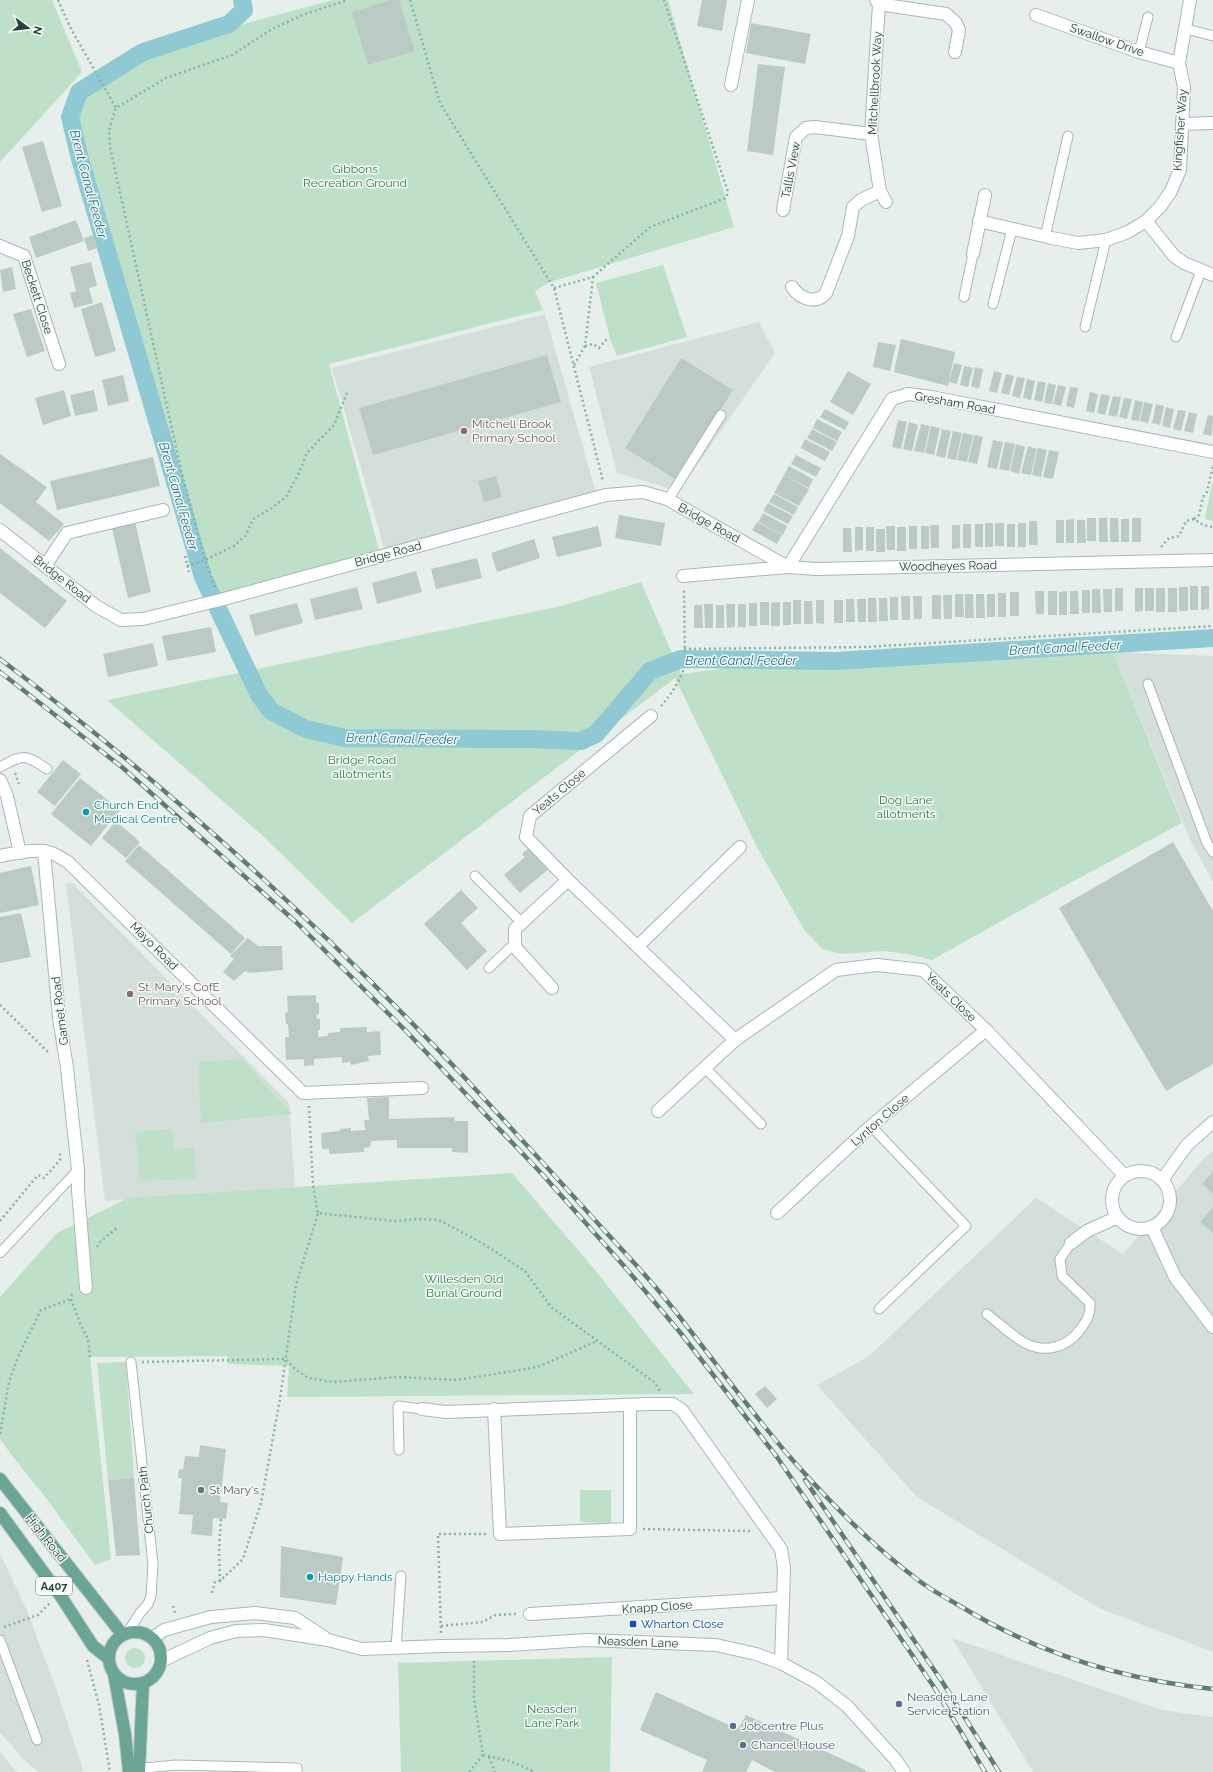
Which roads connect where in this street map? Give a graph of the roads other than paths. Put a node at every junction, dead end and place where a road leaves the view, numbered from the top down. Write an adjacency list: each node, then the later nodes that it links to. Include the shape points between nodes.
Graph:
1 (748, 0): 11 (street)
2 (1190, 0): 6 (street, Kingfisher Way)
3 (877, 2): 8 (street, via 946,14 956,23 959,30); 14 (street, Mitchellbrook Way)
4 (1036, 15): 9 (street, Swallow Drive)
5 (1148, 17): 9 (lane)
6 (1186, 29): 7 (lane); 10 (street, Kingfisher Way)
7 (1213, 36)
8 (955, 52)
9 (1139, 52): 10 (street, Swallow Drive)
10 (1179, 63): 13 (street, Kingfisher Way, via 1184,87)
11 (731, 85)
12 (1213, 123): 13 (street)
13 (1182, 124): 21 (street, Kingfisher Way, via 1180,170 1171,191)
14 (871, 134): 16 (street, Mitchellbrook Way); 19 (street, Tallis View, via 806,128 796,137)
15 (1068, 136): 23 (lane)
16 (880, 191): 18 (street, Mitchellbrook Way); 29 (street, via 853,207 848,236 823,297 805,299)
17 (985, 195): 20 (street)
18 (886, 202)
19 (783, 210)
20 (979, 221): 22 (street, Kingfisher Way); 26 (street)
21 (1146, 221): 24 (street, Kingfisher Way, via 1128,232); 27 (street, via 1174,256)
22 (1012, 229): 23 (street, Kingfisher Way); 31 (lane)
23 (1045, 237): 24 (street, Kingfisher Way, via 1078,243)
24 (1106, 240): 32 (lane)
25 (0, 246): 34 (street, Beckett Close, via 24,256)
26 (973, 254): 30 (lane)
27 (1201, 270): 28 (street); 33 (lane)
28 (1213, 275)
29 (792, 287)
30 (964, 296)
31 (993, 304)
32 (1085, 326)
33 (1176, 337)
34 (59, 364)
35 (721, 415): 37 (lane)
36 (1213, 452): 42 (street, Gresham Road, via 908,394 892,399)
37 (668, 500): 41 (street, Bridge Road, via 643,492 606,495 143,619 121,620 96,606); 42 (street, Bridge Road)
38 (163, 510): 41 (street, via 67,533)
39 (0, 530): 41 (street, Bridge Road)
40 (1213, 560): 42 (street, Woodheyes Road, via 816,569)
41 (45, 566)
42 (788, 567): 43 (street, Woodheyes Road)
43 (683, 576)
44 (1148, 684): 51 (lane, via 1207,843)
45 (651, 716): 55 (street, Yeats Close, via 530,816 526,837)
46 (0, 767): 47 (lane, via 29,757)
47 (47, 769)
48 (0, 780): 52 (street, via 7,796)
49 (740, 848): 58 (street)
50 (44, 851): 52 (street, Mayo Road); 64 (street, Mayo Road, via 68,862 303,1093); 69 (street, Garnet Road)
51 (1213, 852)
52 (20, 853): 53 (street, Mayo Road)
53 (0, 856)
54 (475, 876): 56 (lane)
55 (568, 880): 56 (street); 58 (street, Yeats Close)
56 (522, 923): 57 (street, via 515,929)
57 (515, 943): 59 (lane); 60 (street)
58 (638, 946): 62 (street, Yeats Close)
59 (489, 968)
60 (552, 988)
61 (986, 1030): 62 (street, Yeats Close, via 923,970 877,965 836,970); 68 (street, Lynton Close); 70 (street, Yeats Close)
62 (735, 1040): 63 (street, Yeats Close)
63 (704, 1068): 65 (street, Yeats Close); 67 (lane)
64 (422, 1088)
65 (658, 1111)
66 (1213, 1122): 71 (street, via 1187,1145)
67 (761, 1124)
68 (871, 1126): 72 (street, Lynton Close); 78 (lane, via 966,1226)
69 (78, 1170): 76 (lane); 77 (street, Garnet Road)
70 (1124, 1175): 71 (street, via 1137,1170 1152,1173); 73 (street, via 1117,1184 1112,1198 1113,1208)
71 (1162, 1180): 74 (street, via 1170,1201 1162,1219)
72 (777, 1213)
73 (1118, 1217): 74 (street, via 1127,1225 1137,1228); 75 (street, via 1087,1231)
74 (1152, 1227): 80 (street, via 1175,1277)
75 (1070, 1243): 79 (lane, via 1060,1259 1062,1276 1090,1303 1086,1321 1076,1334 1064,1344 1054,1348 1042,1348 1027,1344)
76 (0, 1253)
77 (86, 1288)
78 (879, 1309)
79 (987, 1314)
80 (1213, 1327)
81 (131, 1362): 91 (lane, Church Path, via 153,1564 148,1604)
82 (630, 1404): 84 (street); 84 (street, via 630,1529 500,1534); 89 (street, via 673,1404 687,1415 782,1549)
83 (422, 1409): 84 (street, via 446,1412); 85 (lane, via 398,1406)
84 (494, 1410)
85 (399, 1450)
86 (0, 1479): 91 (main road, High Road / A407)
87 (0, 1514): 96 (main road, High Road / A407, via 60,1595 93,1646)
88 (401, 1576): 95 (lane)
89 (783, 1598): 90 (street, Knapp Close); 98 (street)
90 (530, 1614)
91 (125, 1633): 92 (main road, via 141,1632); 96 (main road, via 112,1644)
92 (153, 1638): 94 (street, Neasden Lane, via 164,1630 211,1617 254,1612 295,1618); 97 (main road, via 161,1652)
93 (0, 1640): 101 (lane)
94 (328, 1640): 95 (street, Neasden Lane, via 362,1649); 97 (street, Neasden Lane, via 264,1630 236,1631 210,1638)
95 (396, 1648): 98 (street, Neasden Lane, via 586,1640 716,1645 756,1654)
96 (108, 1658): 99 (main road)
97 (161, 1661): 100 (main road, via 155,1675)
98 (781, 1663): 104 (street, Neasden Lane, via 816,1682 847,1706)
99 (114, 1674): 100 (main road, via 130,1684); 102 (main road)
100 (143, 1683): 102 (main road)
101 (37, 1740)
102 (134, 1770): 103 (lane, via 183,1765 296,1768)
103 (297, 1772)
104 (904, 1772)

